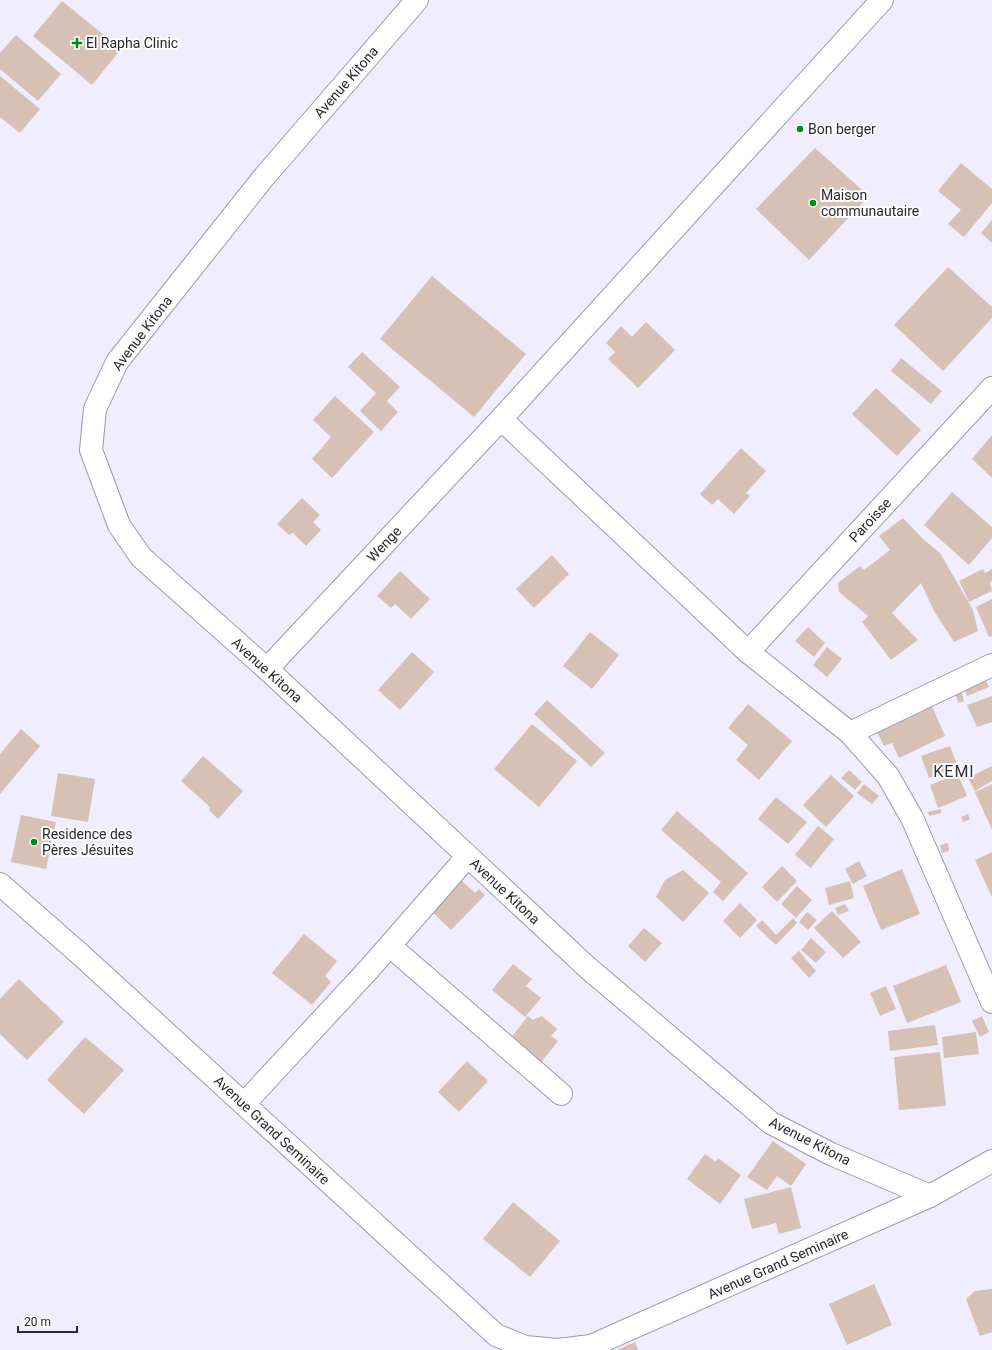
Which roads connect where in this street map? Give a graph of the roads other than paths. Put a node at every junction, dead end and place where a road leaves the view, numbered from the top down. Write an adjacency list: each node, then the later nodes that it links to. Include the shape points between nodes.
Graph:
1 (417, 0): 7 (street, Avenue Kitona, via 264,177 117,362 95,409 91,450 119,525 141,557)
2 (882, 0): 4 (street, Wenge)
3 (992, 388): 5 (street, Paroisse)
4 (501, 419): 5 (street); 7 (street, Wenge)
5 (748, 652): 8 (street)
6 (992, 665): 8 (street)
7 (267, 669): 9 (street, Avenue Kitona)
8 (850, 733): 12 (street, via 888,776 912,818)
9 (467, 857): 11 (street); 16 (street, Avenue Kitona, via 588,968 771,1124 831,1154)
10 (0, 884): 14 (street, Avenue Grand Seminaire)
11 (390, 946): 13 (street); 14 (street)
12 (992, 1002)
13 (561, 1094)
14 (244, 1104): 17 (street, Avenue Grand Seminaire, via 496,1335)
15 (992, 1162): 16 (street, Avenue Grand Seminaire)
16 (930, 1196): 18 (street, Avenue Grand Seminaire, via 592,1346)
17 (525, 1349): 18 (street, Avenue Grand Seminaire)
18 (558, 1350)

